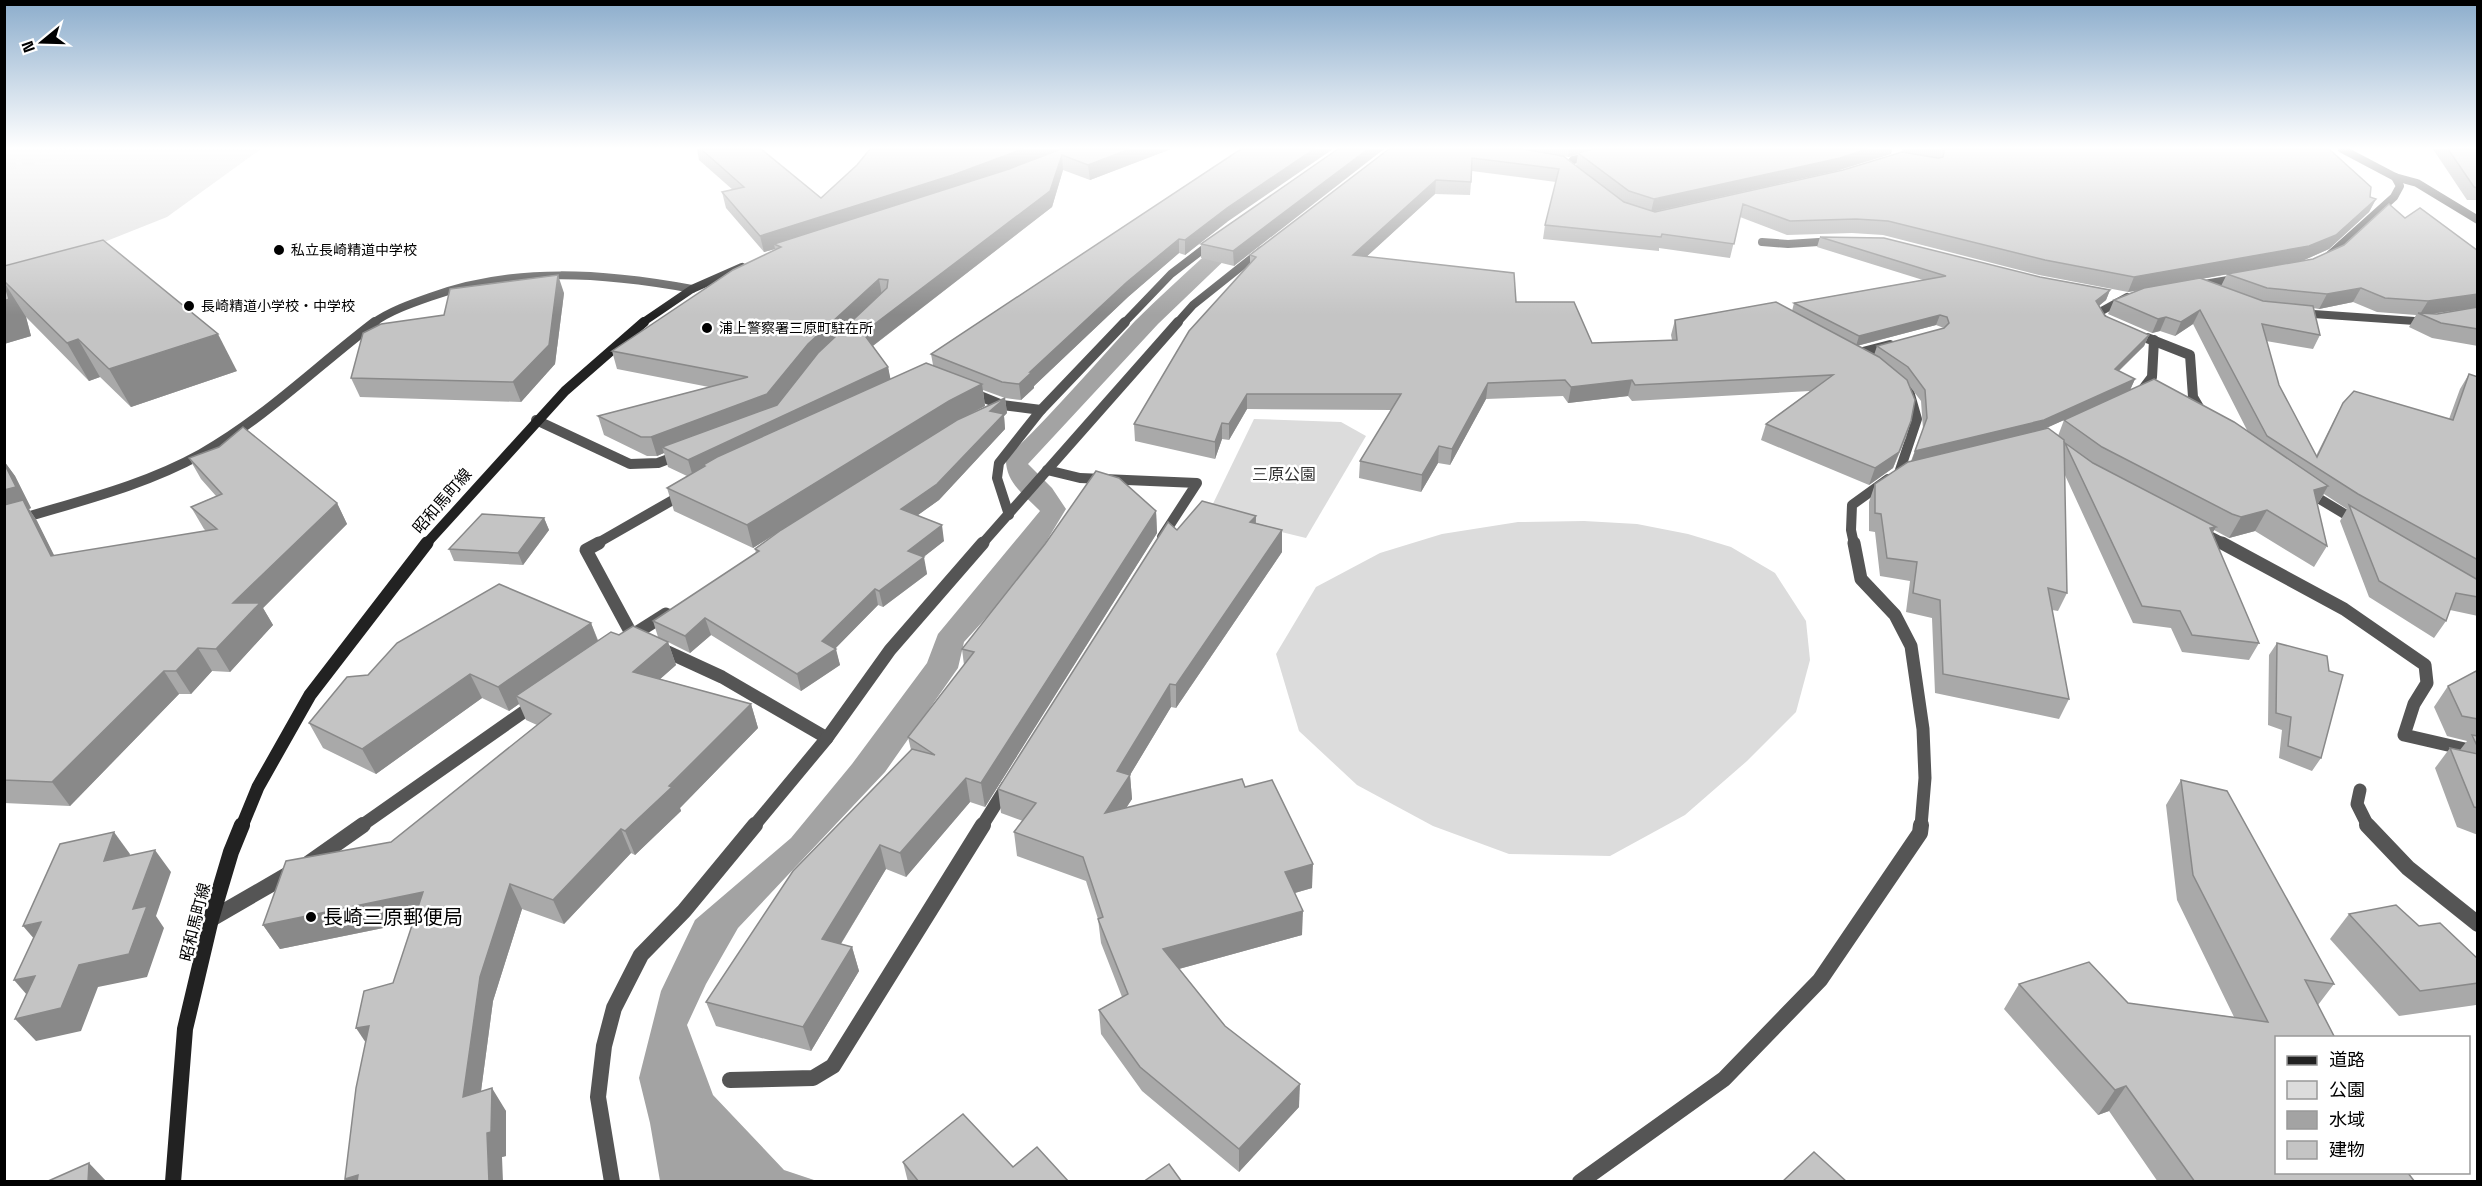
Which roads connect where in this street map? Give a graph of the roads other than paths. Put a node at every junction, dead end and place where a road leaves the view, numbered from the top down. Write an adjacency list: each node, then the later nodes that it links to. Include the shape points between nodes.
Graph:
1 (2386, 204): 8 (street)
2 (2452, 204): 3 (street)
3 (2478, 220)
4 (1223, 234): 29 (street, via 1171,274)
5 (1846, 240): 6 (street)
6 (1762, 242)
7 (1272, 243): 35 (street, via 1193,305)
8 (2318, 262)
9 (752, 263): 13 (main road, 昭和馬町線)
10 (2253, 276): 11 (street)
11 (2194, 285): 12 (street); 14 (street)
12 (2183, 287)
13 (692, 289): 31 (main road, 昭和馬町線, via 648,318 593,364); 40 (street, via 639,278 581,273 513,277 438,292 376,321 270,408 199,456 140,482)
14 (2212, 292)
15 (2103, 295): 17 (street)
16 (2136, 296): 17 (street)
17 (2125, 298): 20 (street, via 2098,313)
18 (2293, 313): 19 (street)
19 (2444, 320)
20 (2112, 325)
21 (2133, 333): 22 (street)
22 (2154, 340): 27 (street, via 2154,371 2148,384 2143,392); 32 (street, via 2190,355 2193,397)
23 (1897, 343): 24 (street, via 1852,352)
24 (1872, 364)
25 (1903, 386): 36 (street, via 1911,393 1917,419)
26 (961, 388): 28 (street)
27 (2123, 401)
28 (1002, 405): 29 (street); 30 (street)
29 (1041, 410): 39 (street, via 999,463 997,478)
30 (975, 419)
31 (536, 420): 33 (street, via 630,464 658,463); 52 (main road, 昭和馬町線, via 422,548 310,695 258,787 231,852)
32 (2211, 422)
33 (690, 451)
34 (1921, 467): 36 (street)
35 (1045, 472): 39 (street); 43 (street, via 1080,478 1197,483)
36 (1899, 473): 57 (street, via 1852,505 1851,530 1861,579 1895,615 1911,646 1923,729 1920,833 1820,980 1732,1071)
37 (699, 485): 45 (street, via 586,550)
38 (2301, 488): 42 (street)
39 (1010, 515): 48 (street, via 890,650)
40 (5, 523)
41 (2190, 526): 49 (street, via 2324,596 2387,634 2425,664 2427,683 2414,704 2404,735)
42 (2370, 529)
43 (1152, 554)
44 (681, 604): 45 (street)
45 (632, 635): 46 (street); 48 (street, via 722,677)
46 (613, 649)
47 (545, 697): 52 (street, via 312,861)
48 (827, 738): 56 (street, via 684,911 641,955 615,1008 604,1046 598,1097)
49 (2478, 752)
50 (1013, 776): 54 (street, via 833,1066 813,1078)
51 (2360, 790): 53 (street, via 2357,804 2363,820 2396,858)
52 (212, 919): 55 (main road, 昭和馬町線, via 185,1029)
53 (2478, 924)
54 (730, 1080)
55 (173, 1182)
56 (612, 1182)
57 (1580, 1182)

